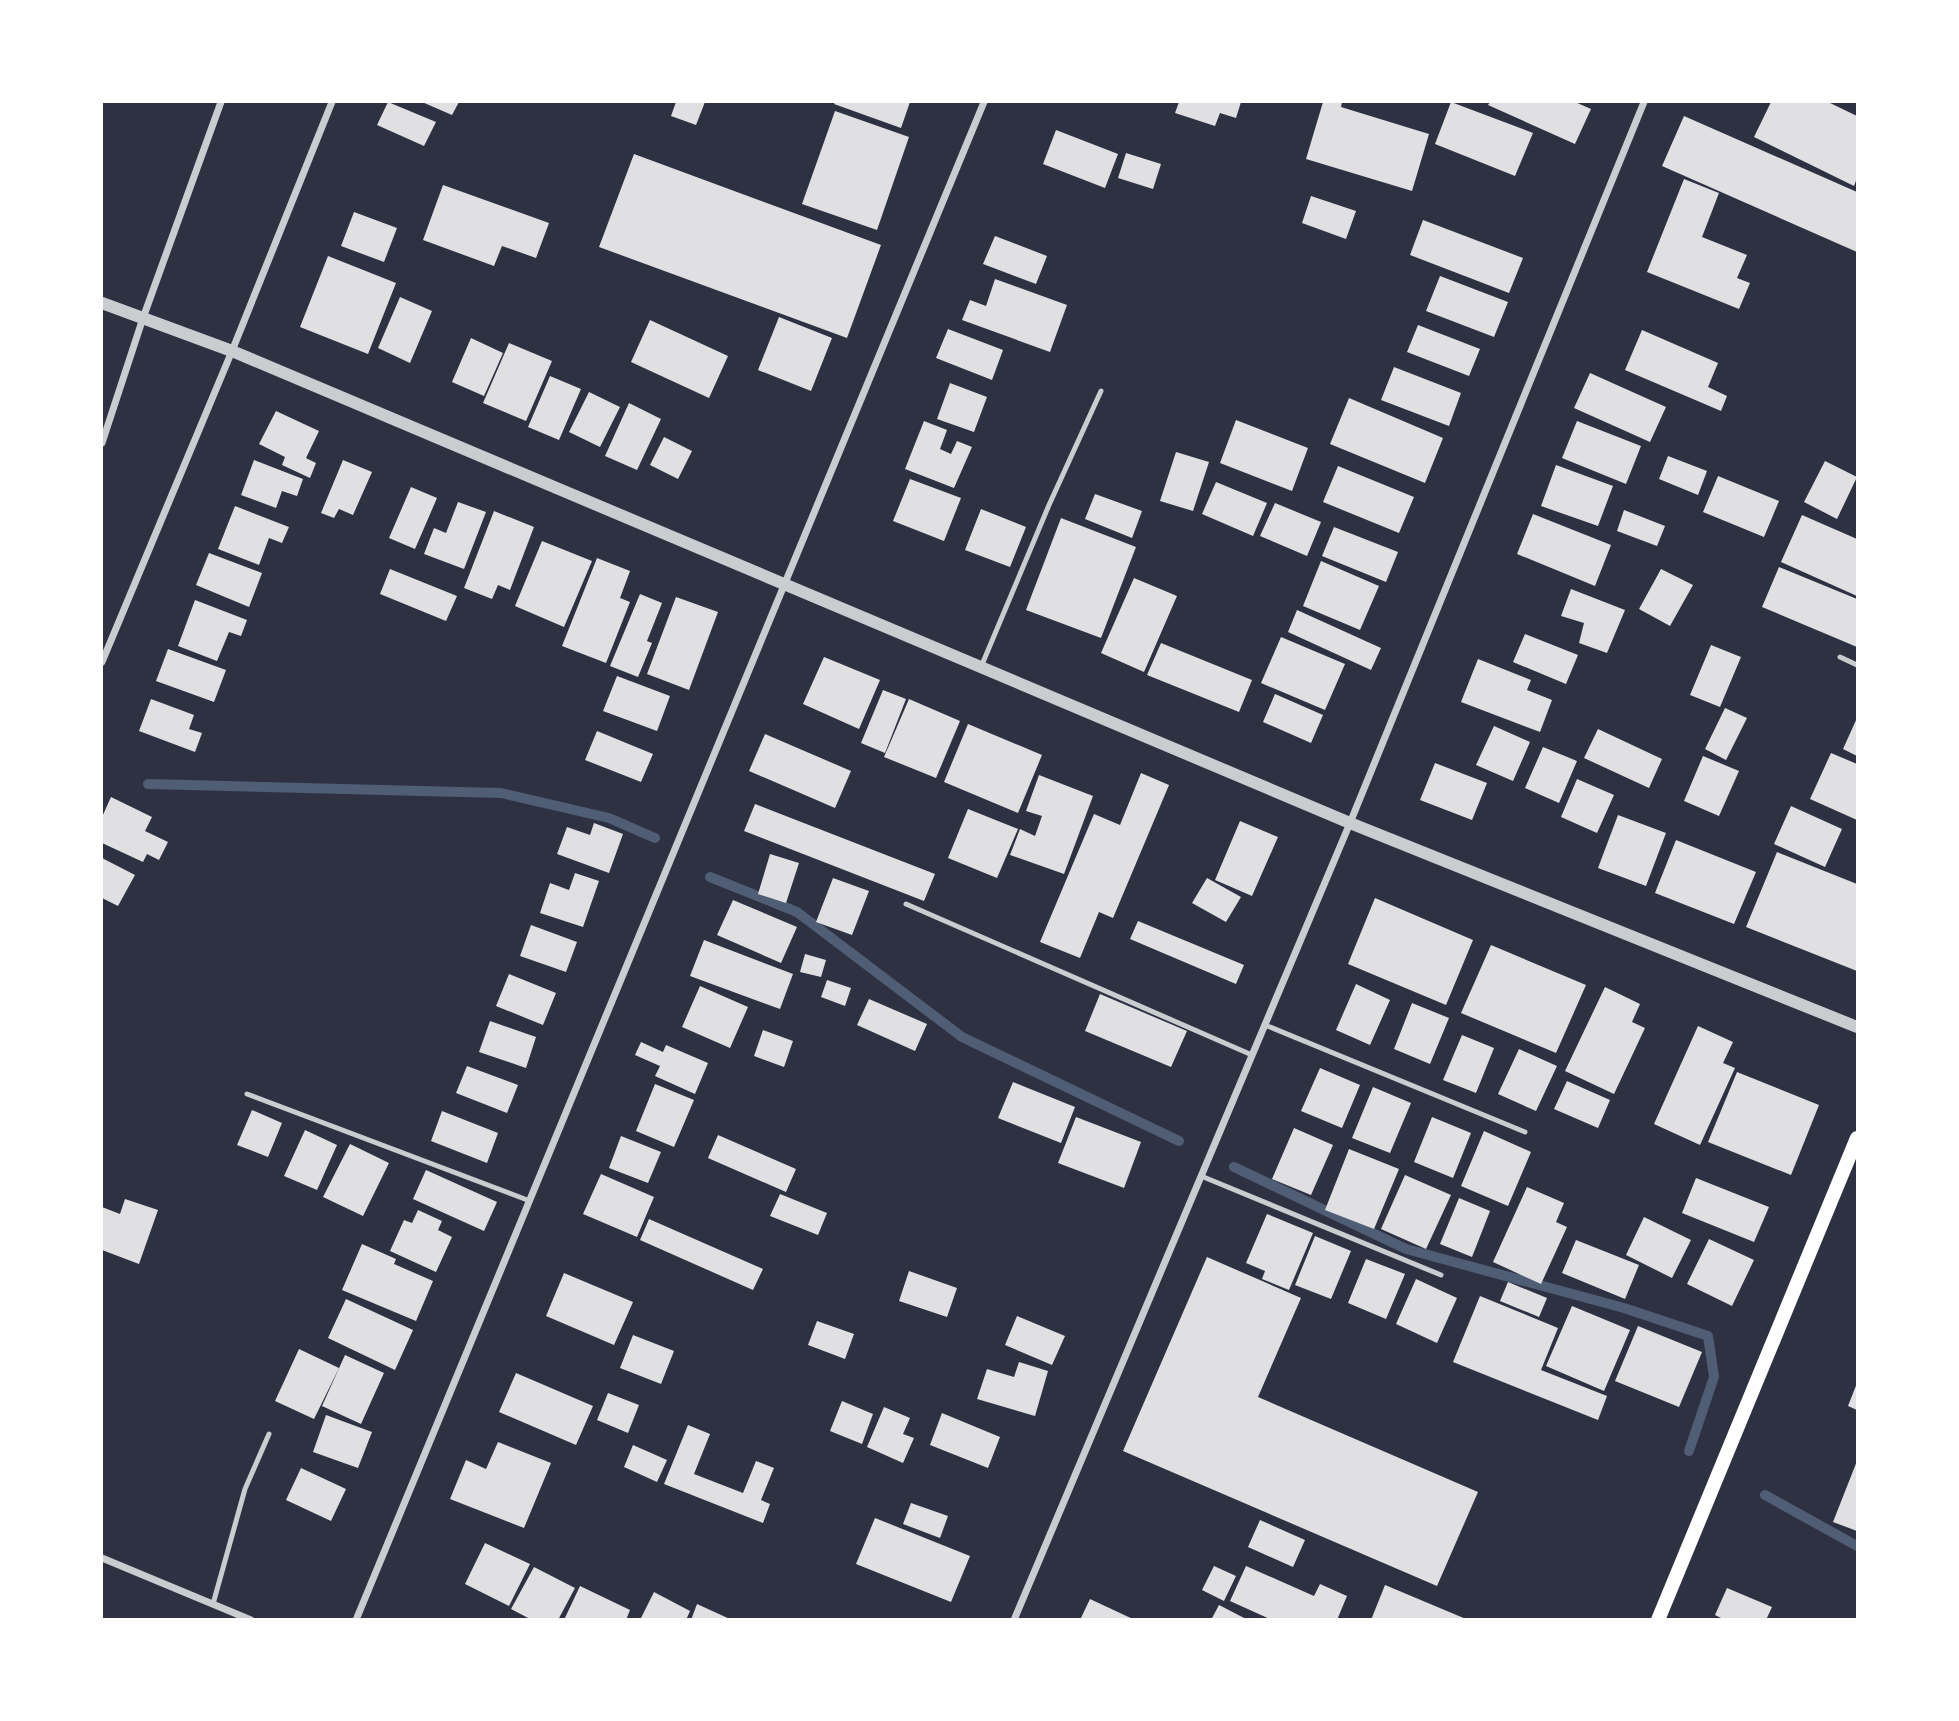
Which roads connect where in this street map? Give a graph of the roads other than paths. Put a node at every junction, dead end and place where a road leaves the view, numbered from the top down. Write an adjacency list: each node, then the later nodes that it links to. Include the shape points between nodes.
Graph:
1 (221, 102): 6 (street)
2 (332, 102): 7 (street)
3 (984, 102): 10 (street)
4 (1644, 102): 15 (street)
5 (102, 303): 6 (street)
6 (143, 317): 7 (street); 9 (street)
7 (232, 351): 10 (street); 12 (street)
8 (1101, 391): 14 (lane)
9 (102, 443)
10 (785, 584): 14 (street); 24 (street)
11 (1840, 657): 13 (lane)
12 (102, 662)
13 (1857, 665)
14 (981, 667): 15 (street)
15 (1350, 823): 17 (street); 18 (street)
16 (906, 904): 19 (lane)
17 (1265, 1025): 19 (street); 21 (lane)
18 (1857, 1027)
19 (1252, 1055): 23 (street)
20 (247, 1094): 24 (lane)
21 (1525, 1132)
22 (1857, 1138): 32 (main road)
23 (1201, 1176): 25 (lane); 31 (street)
24 (530, 1201): 30 (street)
25 (1441, 1275)
26 (269, 1434): 28 (lane, via 245,1489)
27 (102, 1558): 28 (street)
28 (213, 1604): 29 (street)
29 (251, 1619)
30 (356, 1619)
31 (1014, 1619)
32 (1658, 1619)

